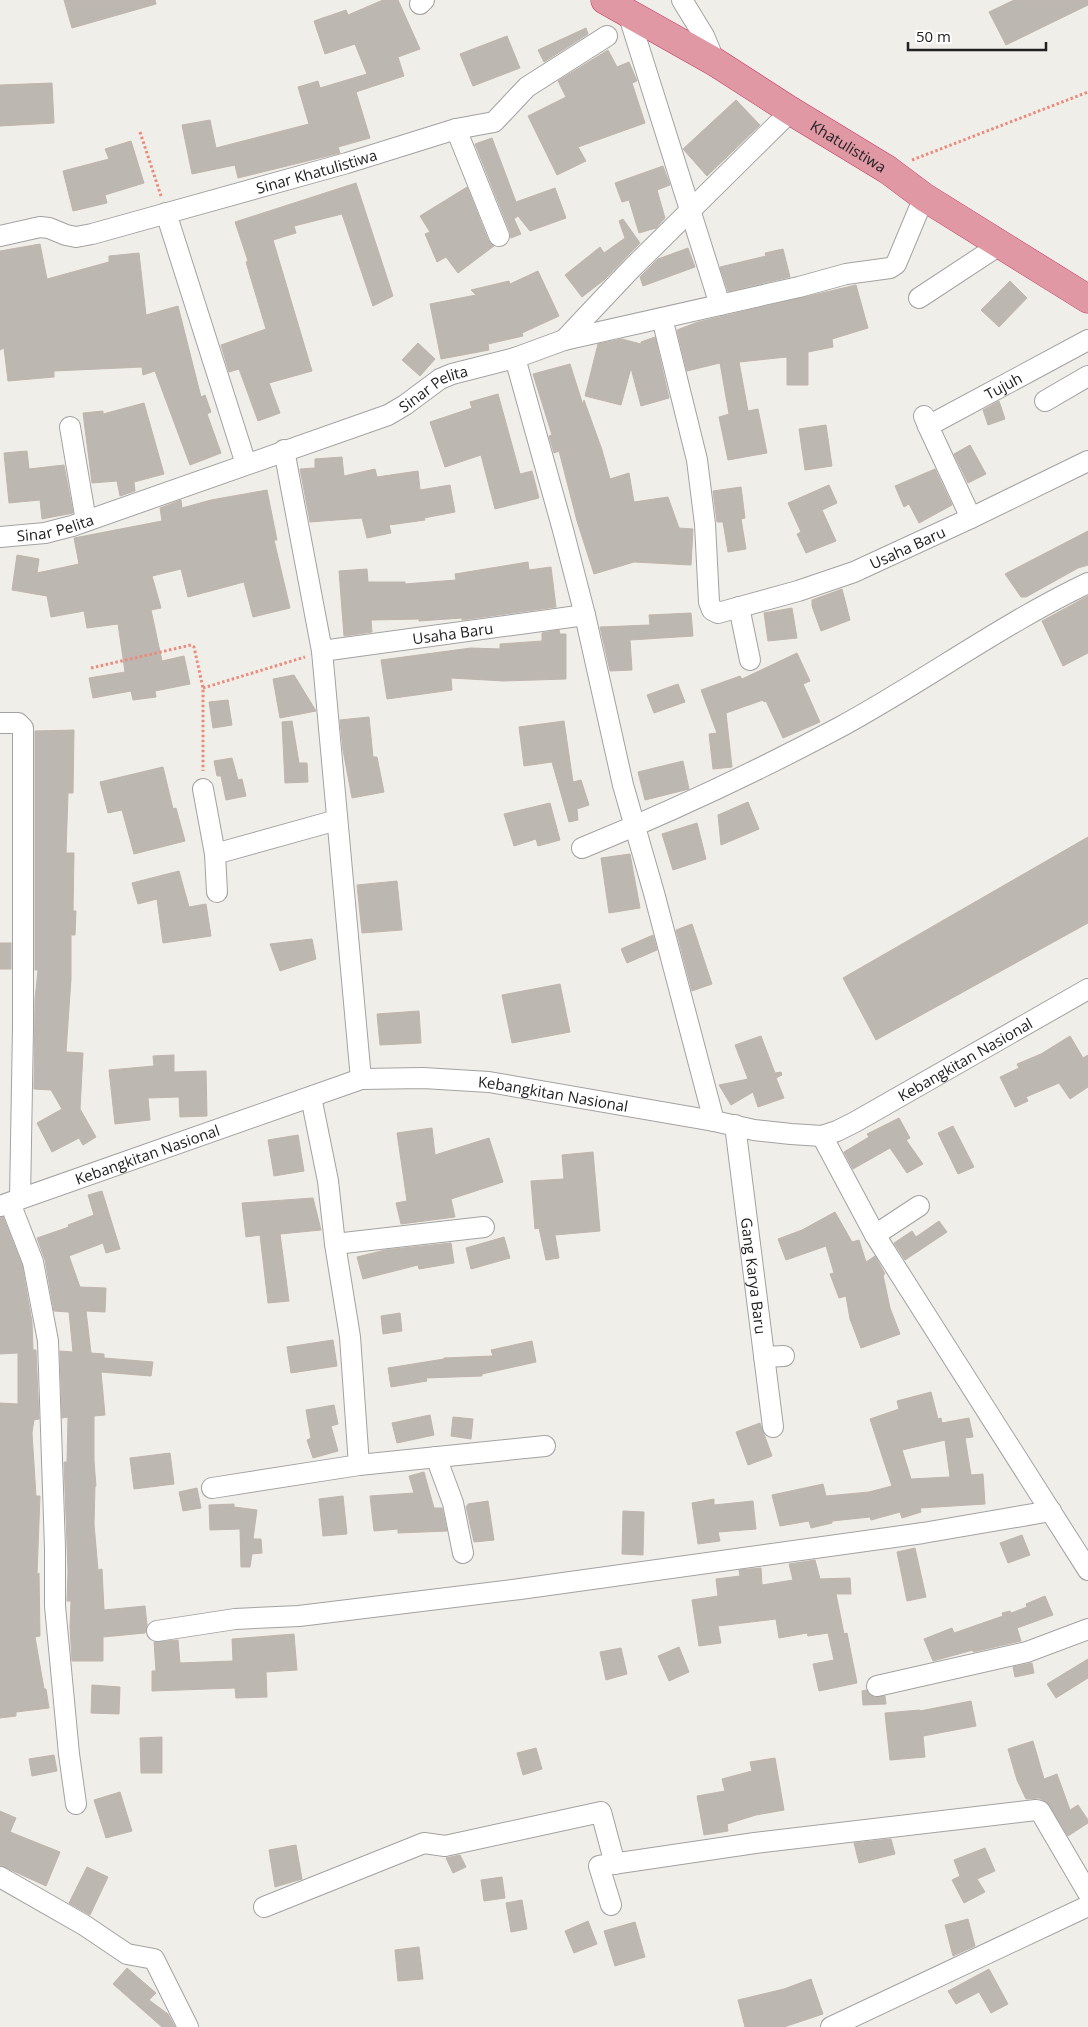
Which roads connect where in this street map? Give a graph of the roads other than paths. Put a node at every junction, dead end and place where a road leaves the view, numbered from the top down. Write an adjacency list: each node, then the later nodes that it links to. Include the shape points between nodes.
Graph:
1 (682, 0): 5 (street, via 704,36)
2 (613, 5): 3 (street); 4 (street); 5 (highway, Khatulistiwa)
3 (608, 36): 4 (street); 7 (street, Sinar Khatulistiwa, via 527,87 494,122)
4 (638, 44): 9 (street)
5 (715, 62): 6 (highway, Khatulistiwa)
6 (791, 112): 8 (highway, Khatulistiwa, via 888,170); 9 (street, Sinar Pelita)
7 (456, 129): 10 (street, Sinar Khatulistiwa); 12 (street)
8 (924, 197): 13 (highway, Khatulistiwa); 16 (street, via 896,264 890,268 846,274)
9 (690, 212): 16 (street); 18 (street, Sinar Pelita)
10 (166, 213): 11 (street, Sinar Khatulistiwa, via 76,237 40,226); 26 (street)
11 (0, 236)
12 (499, 236)
13 (1001, 244): 14 (street); 15 (highway, Khatulistiwa)
14 (920, 298)
15 (1088, 299)
16 (720, 305): 17 (street)
17 (662, 318): 18 (street); 31 (street, Usaha Baru, via 697,460 705,524 709,602 712,610 718,613)
18 (564, 340): 20 (street, Sinar Pelita)
19 (1088, 340): 27 (street, Tujuh, via 926,421)
20 (515, 358): 24 (street, Sinar Pelita, via 440,378 388,415); 32 (street)
21 (1088, 376): 22 (street)
22 (1045, 401)
23 (70, 427): 28 (street)
24 (284, 450): 26 (street, Sinar Pelita); 33 (street)
25 (1088, 462): 27 (street, Usaha Baru)
26 (246, 464): 28 (street, Sinar Pelita)
27 (972, 518): 31 (street, Usaha Baru, via 854,572)
28 (86, 521): 29 (street, Sinar Pelita, via 44,533)
29 (1, 532)
30 (1088, 583): 38 (street, via 1050,601 843,725)
31 (739, 607): 34 (street)
32 (585, 615): 33 (street, Usaha Baru); 38 (street)
33 (322, 651): 37 (street)
34 (750, 660)
35 (0, 723): 48 (street, via 18,723 23,728 23,1028)
36 (203, 789): 40 (street)
37 (337, 820): 40 (street); 43 (street)
38 (634, 827): 39 (street); 45 (street)
39 (582, 848)
40 (215, 854): 41 (street)
41 (216, 892)
42 (1088, 989): 47 (street, Kebangkitan Nasional, via 854,1122)
43 (360, 1079): 44 (street, Kebangkitan Nasional); 45 (street, Kebangkitan Nasional, via 489,1082)
44 (311, 1097): 48 (street, Kebangkitan Nasional); 52 (street, via 328,1181)
45 (714, 1121): 46 (street, Kebangkitan Nasional)
46 (735, 1125): 47 (street, Kebangkitan Nasional); 54 (street, Gang Karya Baru)
47 (822, 1136): 51 (street)
48 (10, 1203): 66 (street, via 33,1262 48,1340 55,1606)
49 (919, 1206): 51 (street)
50 (484, 1227): 52 (street)
51 (875, 1235): 60 (street)
52 (335, 1244): 58 (street, via 350,1337)
53 (784, 1356): 54 (street)
54 (764, 1357): 55 (street, Gang Karya Baru)
55 (773, 1427)
56 (545, 1446): 57 (street)
57 (436, 1457): 58 (street); 61 (street, via 453,1503)
58 (358, 1465): 59 (street)
59 (212, 1488)
60 (1051, 1511): 62 (street); 64 (street, via 923,1533 520,1588 299,1616 235,1619)
61 (463, 1553)
62 (1088, 1570)
63 (1088, 1629): 65 (street, via 1027,1652)
64 (157, 1631)
65 (877, 1686)
66 (76, 1804)
67 (615, 1864): 69 (street, via 755,1843 1036,1810 1040,1811); 70 (street, via 599,1866); 72 (street, via 601,1812 445,1846 424,1843)
68 (0, 1877): 73 (street, via 84,1925 127,1954 154,1959)
69 (1088, 1893)
70 (611, 1905)
71 (1088, 1906): 74 (street)
72 (264, 1907)
73 (188, 2027)
74 (830, 2027)

